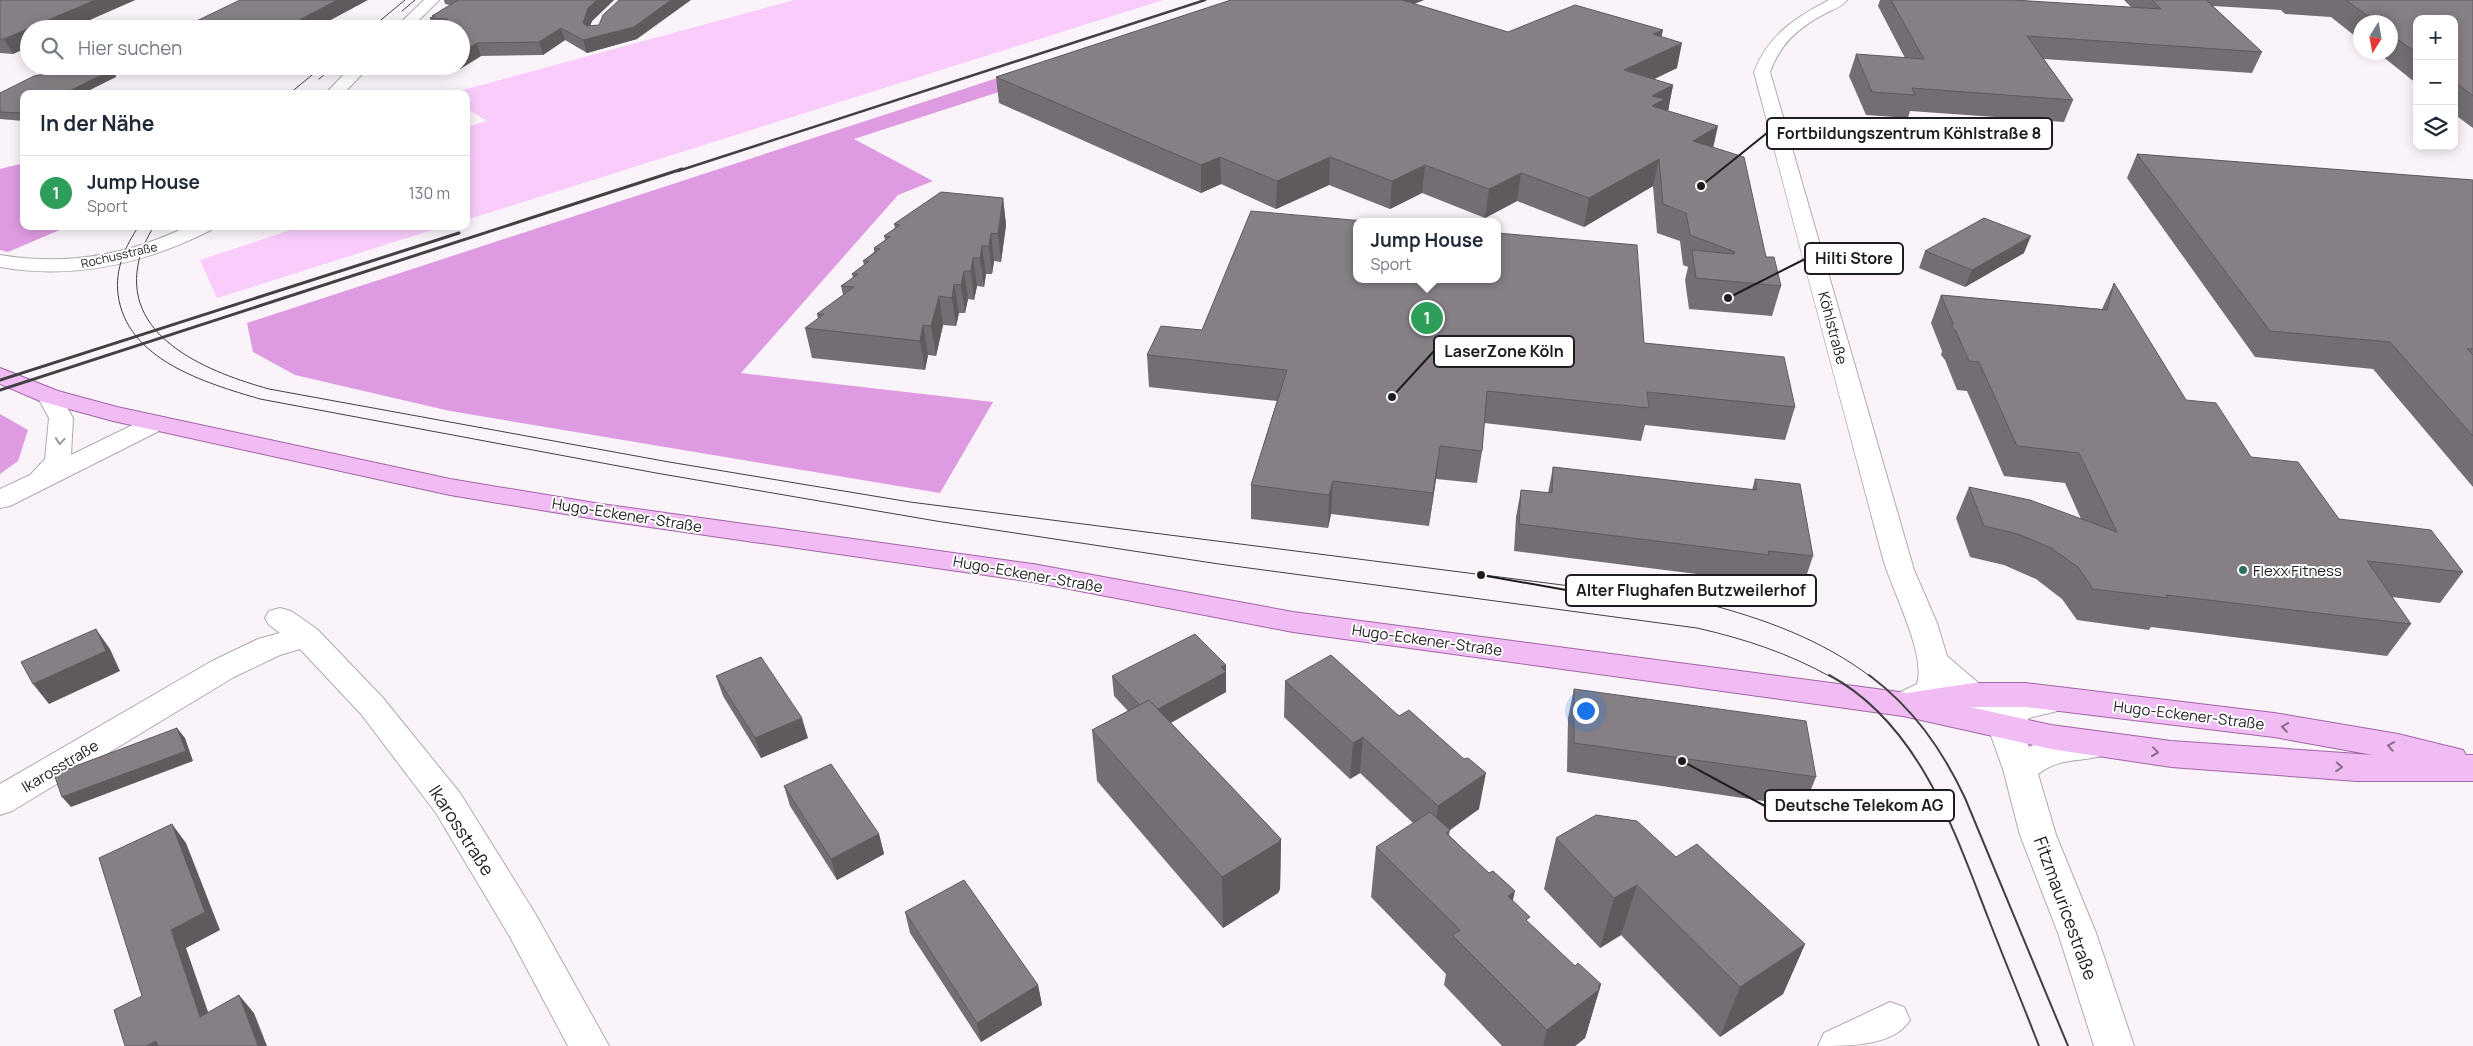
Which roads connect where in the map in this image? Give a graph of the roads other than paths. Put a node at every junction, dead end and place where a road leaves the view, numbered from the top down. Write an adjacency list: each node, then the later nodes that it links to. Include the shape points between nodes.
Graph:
1 (432, 0): 3 (street)
2 (1840, 0): 13 (street, Köhlstraße, via 1786,31 1765,61 1762,72 1900,570)
3 (411, 20)
4 (353, 75): 5 (street)
5 (337, 90)
6 (196, 230): 7 (street, Rochusstraße, via 172,242 94,263 39,267)
7 (0, 261)
8 (0, 375): 9 (main road, Hugo-Eckener-Straße)
9 (49, 396): 10 (main road, Hugo-Eckener-Straße); 11 (street, one-way to 11, via 61,418 58,460)
10 (156, 423): 11 (street); 16 (main road, Hugo-Eckener-Straße, via 450,487 520,499 1033,572 1293,622)
11 (39, 481): 12 (street)
12 (0, 500)
13 (1932, 660): 14 (street, via 1993,688); 16 (street, Köhlstraße, via 1934,679 1929,692); 17 (street)
14 (2025, 695): 15 (main road, Hugo-Eckener-Straße); 17 (main road, Hugo-Eckener-Straße)
15 (2065, 699): 17 (street, via 2018,710); 19 (main road, Hugo-Eckener-Straße, one-way to 15, via 2274,725)
16 (1903, 704): 17 (main road, Hugo-Eckener-Straße); 17 (main road, Hugo-Eckener-Straße); 21 (street, Fitzmauricestraße, via 1979,731 2004,749)
17 (1990, 712): 18 (main road, Hugo-Eckener-Straße); 21 (street, Fitzmauricestraße)
18 (2107, 746): 20 (main road, Hugo-Eckener-Straße, one-way to 20, via 2338,767); 21 (street, via 2065,747 2040,754)
19 (2473, 763)
20 (2473, 768)
21 (2020, 769): 26 (street, Fitzmauricestraße, via 2038,835 2077,933)
22 (0, 801): 24 (street, Ikarosstraße, via 223,668 269,647 293,627 372,706 448,803 523,926)
23 (1890, 1020): 25 (street)
24 (589, 1046)
25 (1838, 1046)
26 (2114, 1046)

